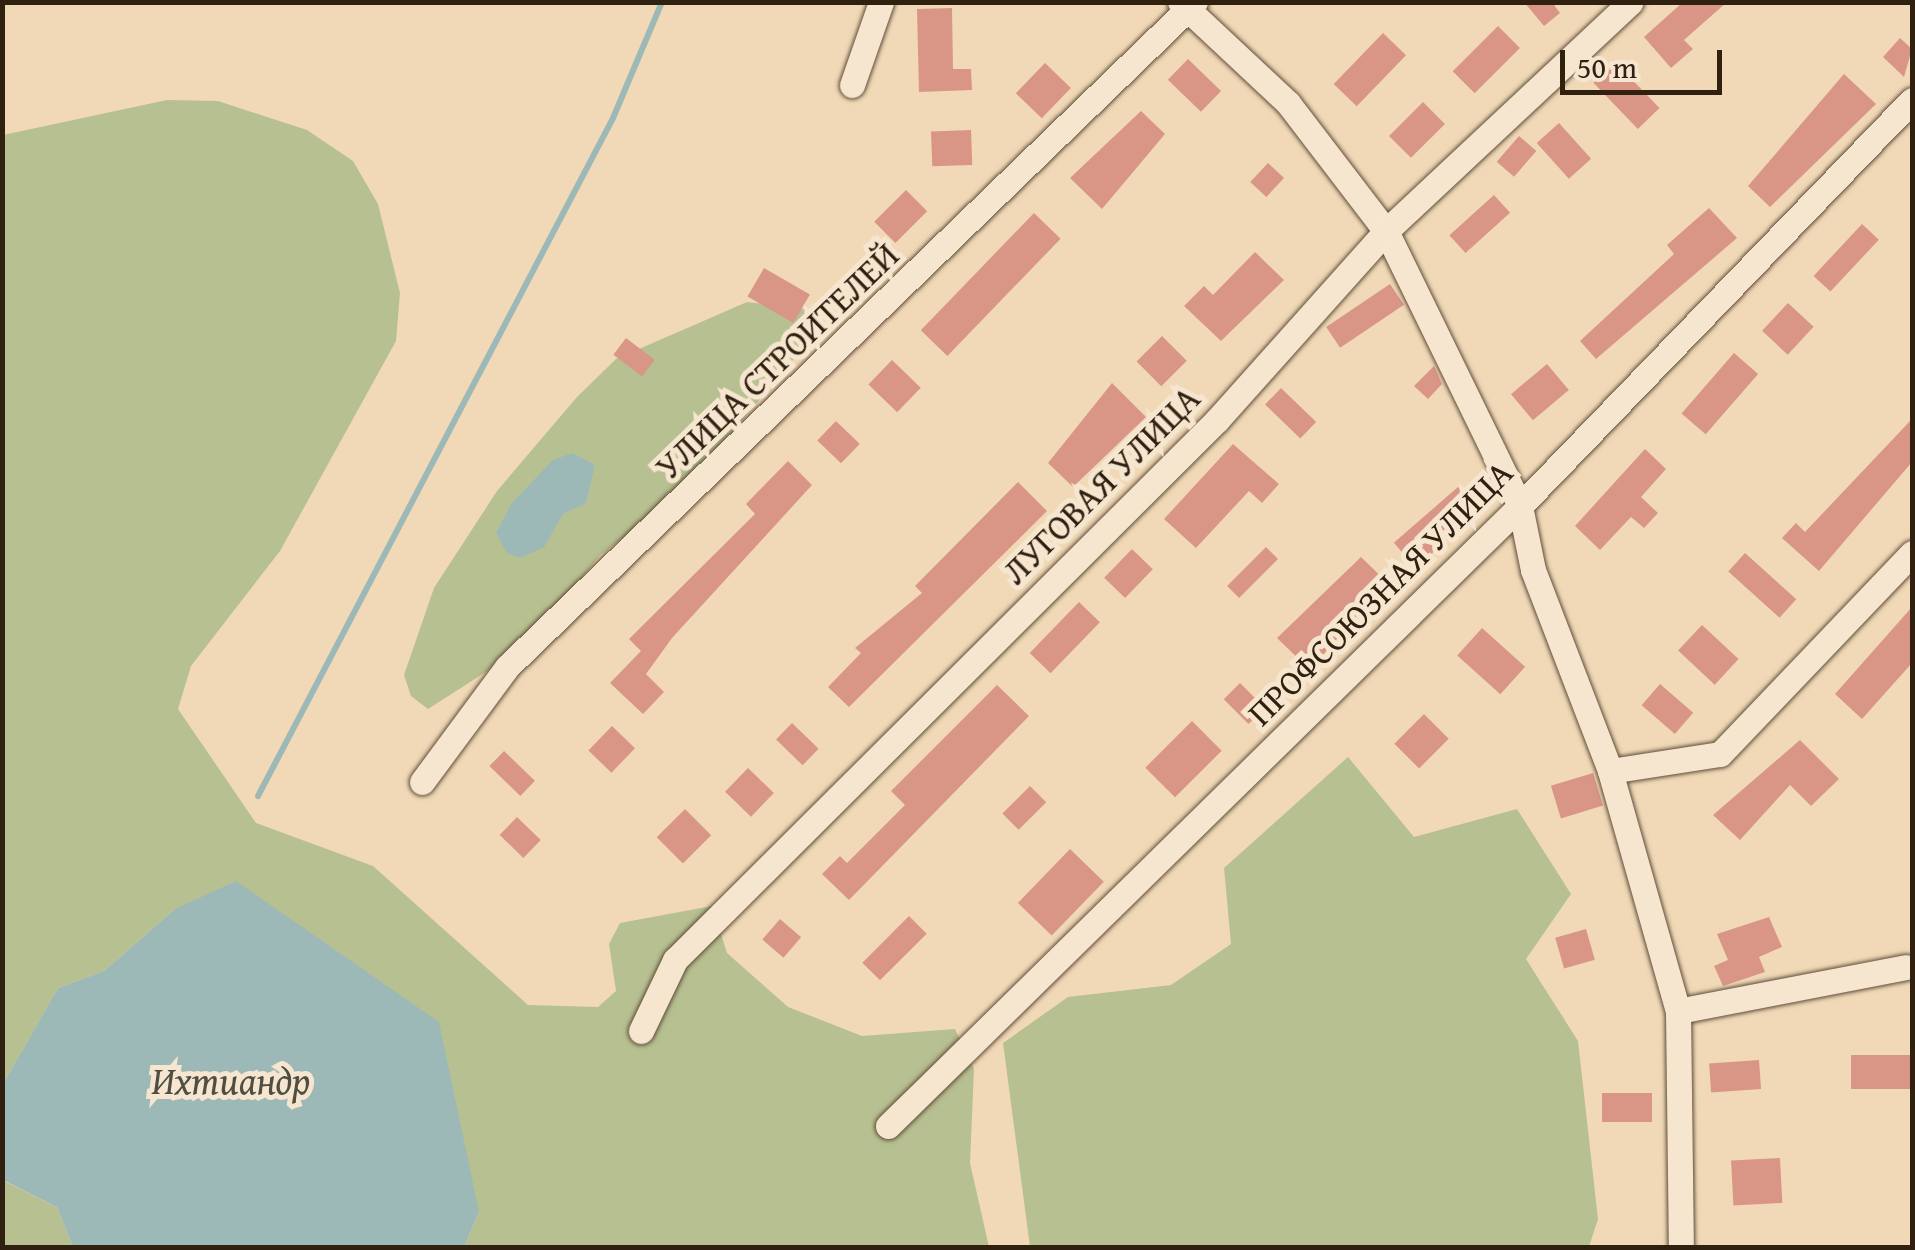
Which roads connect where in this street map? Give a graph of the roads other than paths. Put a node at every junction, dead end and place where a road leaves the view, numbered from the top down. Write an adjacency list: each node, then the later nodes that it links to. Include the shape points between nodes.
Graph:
1 (881, 2): 4 (street)
2 (1631, 2): 6 (street, ЛУГОВАЯ УЛИЦА)
3 (1188, 5): 6 (street, via 1288,102); 10 (street, УЛИЦА СТРОИТЕЛЕЙ, via 507,667)
4 (852, 85)
5 (1912, 100): 7 (street, ПРОФСОЮЗНАЯ УЛИЦА)
6 (1386, 231): 7 (street); 13 (street, ЛУГОВАЯ УЛИЦА, via 1218,420 675,960)
7 (1520, 506): 9 (street, via 1534,570); 14 (street, ПРОФСОЮЗНАЯ УЛИЦА)
8 (1912, 553): 9 (street, via 1720,754)
9 (1610, 771): 12 (street)
10 (422, 782)
11 (1906, 967): 12 (street)
12 (1678, 1011): 15 (street)
13 (641, 1032)
14 (888, 1126)
15 (1681, 1248)

